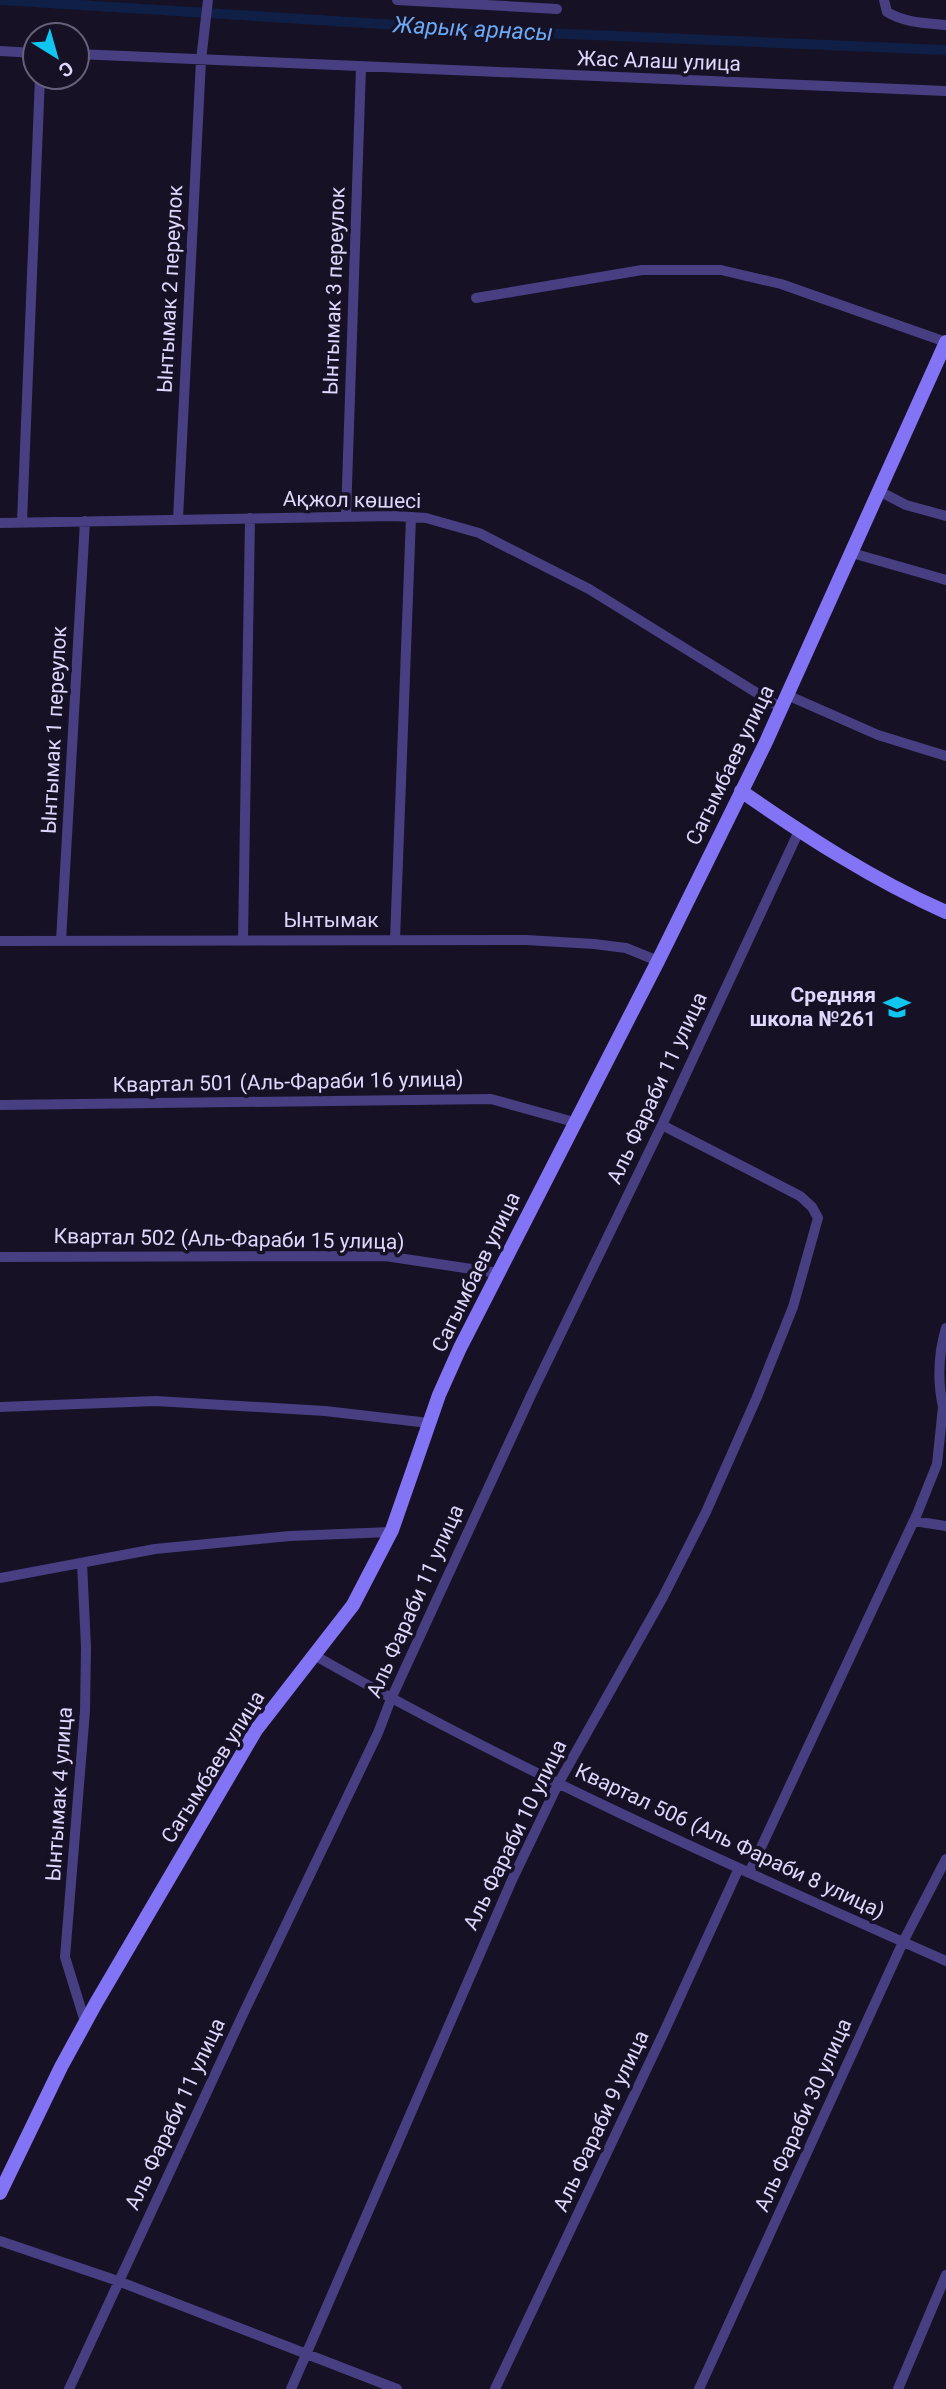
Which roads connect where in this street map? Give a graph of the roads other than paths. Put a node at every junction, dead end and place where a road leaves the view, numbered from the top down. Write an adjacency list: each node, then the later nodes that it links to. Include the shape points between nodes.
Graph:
1 (397, 0): 4 (street)
2 (208, 3): 9 (street, Ынтымак 2 переулок)
3 (884, 3): 5 (street, via 887,12 900,18)
4 (557, 9)
5 (946, 25)
6 (0, 51): 7 (street)
7 (21, 52)
8 (91, 55): 9 (street, Жас Алаш улица)
9 (201, 60): 10 (street, Жас Алаш улица); 20 (street, Ынтымак 2 переулок)
10 (361, 67): 12 (street, Жас Алаш улица); 16 (street, Ынтымак 3 переулок)
11 (39, 91): 22 (street)
12 (946, 91)
13 (476, 298): 14 (street, via 642,270 721,270 781,284)
14 (946, 342): 15 (street, Сагымбаев улица)
15 (879, 491): 17 (street, via 906,505); 24 (street, Сагымбаев улица)
16 (346, 516): 18 (street, Ақжол көшесі); 19 (street, Ақжол көшесі)
17 (946, 516)
18 (411, 517): 26 (street, Ақжол көшесі, via 479,533 589,589); 32 (street)
19 (250, 518): 20 (street, Ақжол көшесі); 31 (street)
20 (178, 519): 21 (street, Ақжол көшесі)
21 (85, 521): 22 (street, Ақжол көшесі); 34 (street, Ынтымак 1 переулок)
22 (22, 522): 23 (street, Ақжол көшесі)
23 (0, 523)
24 (852, 553): 25 (street); 26 (street, Сагымбаев улица)
25 (946, 580)
26 (784, 701): 27 (street, Ақжол көшесі); 28 (street, Сагымбаев улица)
27 (946, 756)
28 (741, 791): 29 (street); 35 (street, Сагымбаев улица)
29 (799, 831): 30 (street); 38 (street, Аль Фараби 11 улица)
30 (946, 912)
31 (243, 940): 32 (street, Ынтымак); 34 (street, Ынтымак)
32 (396, 940): 35 (street, Ынтымак, via 594,944 626,948)
33 (0, 942): 34 (street, Ынтымак)
34 (61, 942)
35 (658, 961): 37 (street, Сагымбаев улица)
36 (0, 1105): 37 (street, Квартал 501 (Аль-Фараби 16 улица), via 491,1099)
37 (574, 1122): 40 (street, Сагымбаев улица)
38 (662, 1125): 51 (street, Аль Фараби 11 улица); 52 (street, Аль Фараби 10 улица, via 800,1196 818,1218 793,1307 706,1512)
39 (0, 1256): 40 (street, Квартал 502 (Аль-Фараби 15 улица), via 385,1256)
40 (498, 1273): 44 (street, Сагымбаев улица)
41 (946, 1328): 43 (street, via 939,1352)
42 (0, 1407): 44 (street, via 156,1401 326,1410)
43 (944, 1407): 45 (street, via 937,1464)
44 (429, 1423): 47 (street, Сагымбаев улица)
45 (914, 1521): 46 (street); 55 (street)
46 (946, 1526)
47 (391, 1532): 48 (street, via 155,1549); 50 (street, Сагымбаев улица, via 353,1605)
48 (82, 1563): 49 (street); 58 (street, Ынтымак 4 улица, via 85,1711 65,1957)
49 (0, 1578)
50 (314, 1655): 51 (street, Квартал 506 (Аль Фараби 8 улица)); 58 (street, Сагымбаев улица, via 256,1730)
51 (391, 1699): 52 (street, Квартал 506 (Аль Фараби 8 улица)); 62 (street, Аль Фараби 11 улица)
52 (558, 1784): 54 (street, Квартал 506 (Аль Фараби 8 улица)); 63 (street, Аль Фараби 10 улица)
53 (946, 1859): 56 (street, Аль Фараби 30 улица)
54 (739, 1868): 55 (street, Квартал 506 (Аль Фараби 8 улица)); 67 (street, Аль Фараби 9 улица)
55 (750, 1872): 56 (street, Квартал 506 (Аль Фараби 8 улица))
56 (903, 1942): 57 (street, Квартал 506 (Аль Фараби 8 улица)); 68 (street, Аль Фараби 30 улица)
57 (946, 1961)
58 (86, 2025): 59 (street, Сагымбаев улица)
59 (0, 2193)
60 (0, 2241): 62 (street)
61 (946, 2275): 69 (street)
62 (118, 2281): 63 (street); 64 (street, Аль Фараби 11 улица)
63 (306, 2354): 65 (street, Аль Фараби 10 улица); 66 (street)
64 (69, 2389)
65 (291, 2389)
66 (397, 2389)
67 (495, 2389)
68 (699, 2389)
69 (898, 2389)

